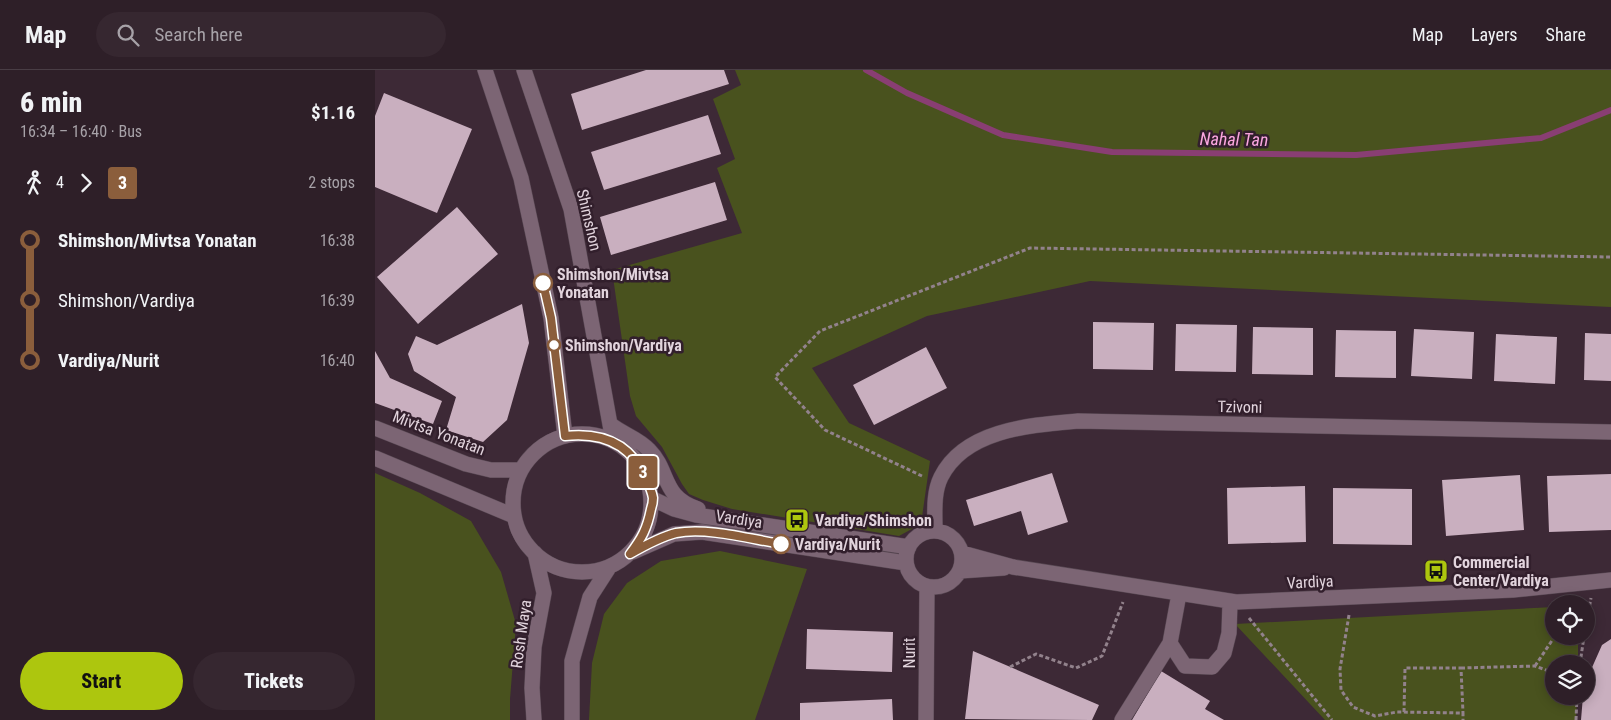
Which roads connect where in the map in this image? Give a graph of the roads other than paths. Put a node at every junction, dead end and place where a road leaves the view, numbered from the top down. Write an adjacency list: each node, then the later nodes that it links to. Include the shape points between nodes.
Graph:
1 (485, 70): 6 (street, via 521,178 551,318)
2 (523, 70): 3 (street, Shimshon, via 571,209)
3 (610, 424): 7 (street, Shimshon); 12 (street, via 650,450 668,485 683,502)
4 (375, 428): 9 (street, Mivtsa Yonatan, via 466,464 491,470)
5 (1611, 432): 13 (street, Tzivoni, via 1079,421 1026,426 976,442 957,456 941,477 935,499)
6 (565, 436): 7 (street, via 581,434); 9 (street, via 547,443)
7 (613, 441): 10 (street, via 629,452 641,467)
8 (375, 458): 11 (street)
9 (521, 470): 11 (street, via 514,492)
10 (653, 499): 12 (street, Vardiya, via 696,515); 17 (street, via 645,534)
11 (514, 516): 15 (street, via 518,530)
12 (730, 520): 14 (street, Vardiya)
13 (935, 530): 14 (street, via 919,535); 16 (street, via 953,537)
14 (909, 547): 18 (street)
15 (535, 553): 19 (street, via 570,571); 27 (street, Rosh Maya, via 544,593 534,647)
16 (962, 553): 20 (street, Vardiya); 21 (street)
17 (630, 554): 18 (street, Vardiya, via 674,534 702,532); 19 (street)
18 (906, 563): 23 (street, via 913,578)
19 (610, 566): 28 (street, via 590,597 572,660)
20 (1013, 567): 21 (street, Vardiya); 24 (street, Vardiya)
21 (960, 571): 23 (street, via 947,585)
22 (1611, 580): 25 (street, Vardiya, via 1513,590)
23 (927, 586): 29 (street, Nurit)
24 (1179, 594): 25 (street, Vardiya); 26 (street)
25 (1233, 602): 26 (street, via 1224,653 1212,667 1185,666)
26 (1170, 642): 30 (street)
27 (534, 720)
28 (572, 720)
29 (926, 720)
30 (1122, 720)

